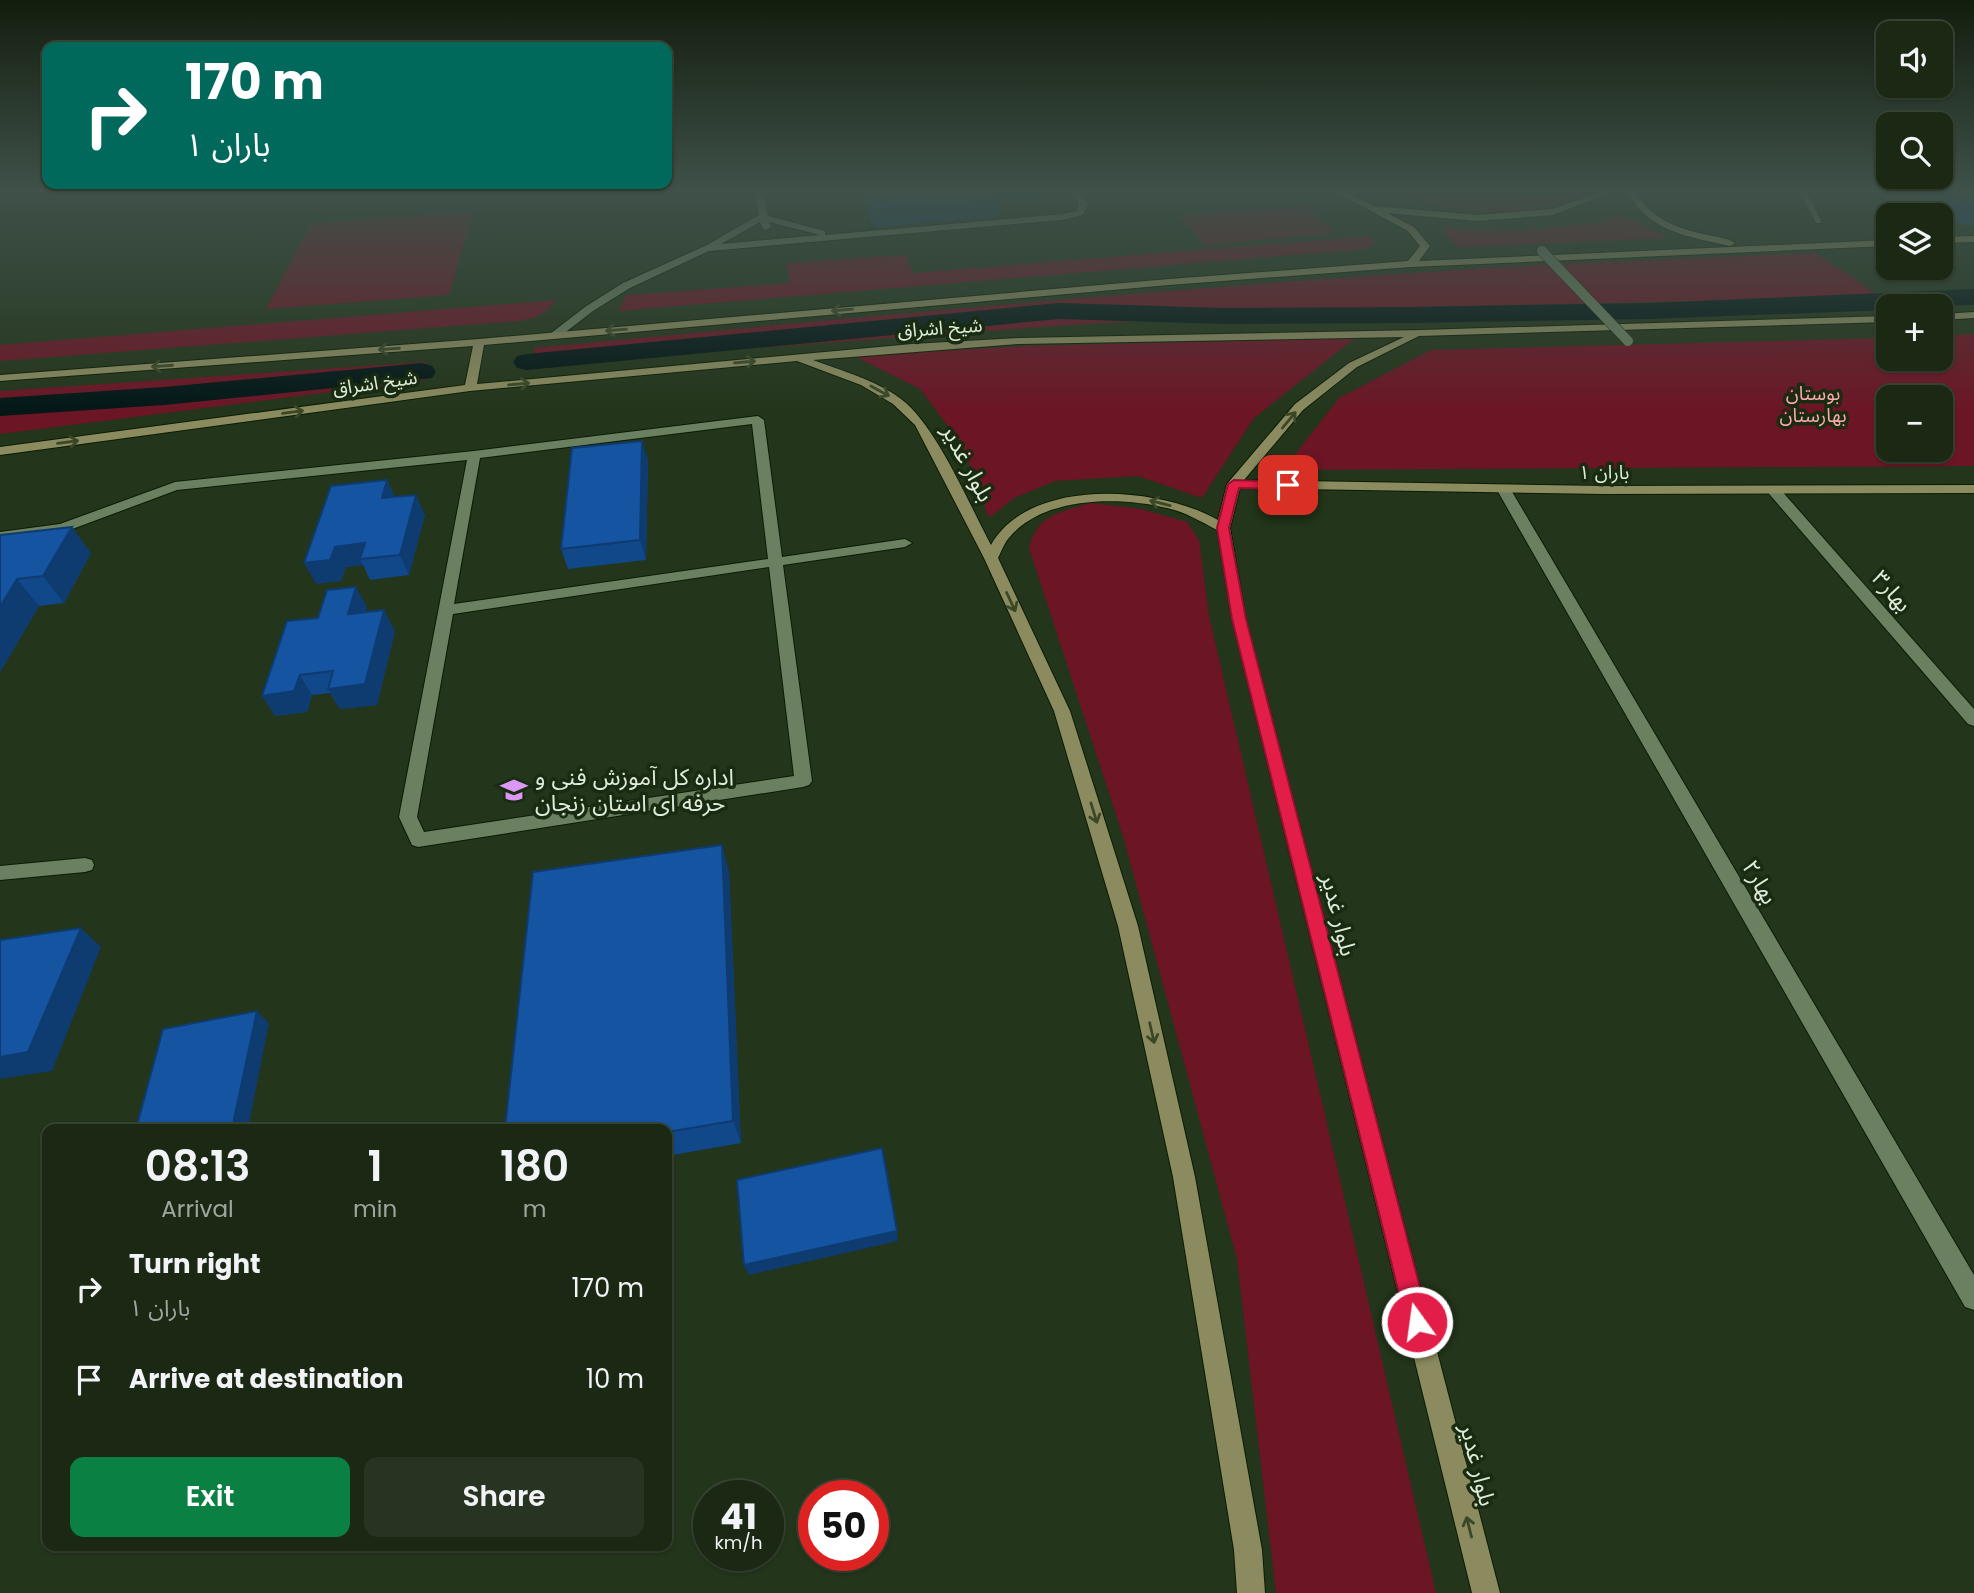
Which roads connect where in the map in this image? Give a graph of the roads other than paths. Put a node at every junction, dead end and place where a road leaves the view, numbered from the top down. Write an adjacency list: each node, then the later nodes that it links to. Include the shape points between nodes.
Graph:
1 (667, 264): 8 (street, via 582,311)
2 (1406, 264): 8 (main road, شیخ اشراق, one-way to 8)
3 (1555, 264): 9 (street, bridge)
4 (1974, 315): 5 (main road)
5 (1953, 316)
6 (1876, 320): 7 (main road, شیخ اشراق)
7 (1420, 334): 11 (main road, شیخ اشراق, via 1019,341); 16 (main road, بلوار غدیر, one-way to 7, via 1299,407 1353,365)
8 (554, 336): 10 (main road, شیخ اشراق)
9 (1628, 341)
10 (479, 342): 12 (main road, شیخ اشراق, one-way to 12); 13 (main road)
11 (794, 357): 13 (main road, شیخ اشراق, one-way to 11); 23 (main road, بلوار غدیر, one-way to 23, via 865,383 897,401 920,423)
12 (0, 379)
13 (470, 388): 14 (main road, شیخ اشراق, one-way to 13)
14 (0, 451)
15 (474, 455): 21 (street, via 175,485 62,528); 24 (street, via 758,420); 25 (street)
16 (1234, 484): 18 (main road, باران ۱); 20 (main road, بلوار غدیر)
17 (1974, 489): 19 (main road, باران ۱)
18 (1504, 490): 19 (main road, باران ۱); 29 (street, بهار۲)
19 (1775, 492): 26 (street, بهار۳)
20 (1223, 528): 23 (main road, one-way to 23, via 1188,510 1149,500 1107,497 1067,502 1032,514 1005,534); 31 (main road, بلوار غدیر, one-way to 20, via 1239,619)
21 (0, 536)
22 (905, 543): 24 (street)
23 (991, 558): 30 (main road, بلوار غدیر, one-way to 30, via 1062,711 1128,926 1184,1177 1248,1550)
24 (776, 562): 25 (street); 25 (street, via 803,781 418,840 408,817)
25 (445, 610)
26 (1974, 720)
27 (85, 865): 28 (street)
28 (0, 873)
29 (1974, 1297)
30 (1251, 1593)
31 (1486, 1593)

